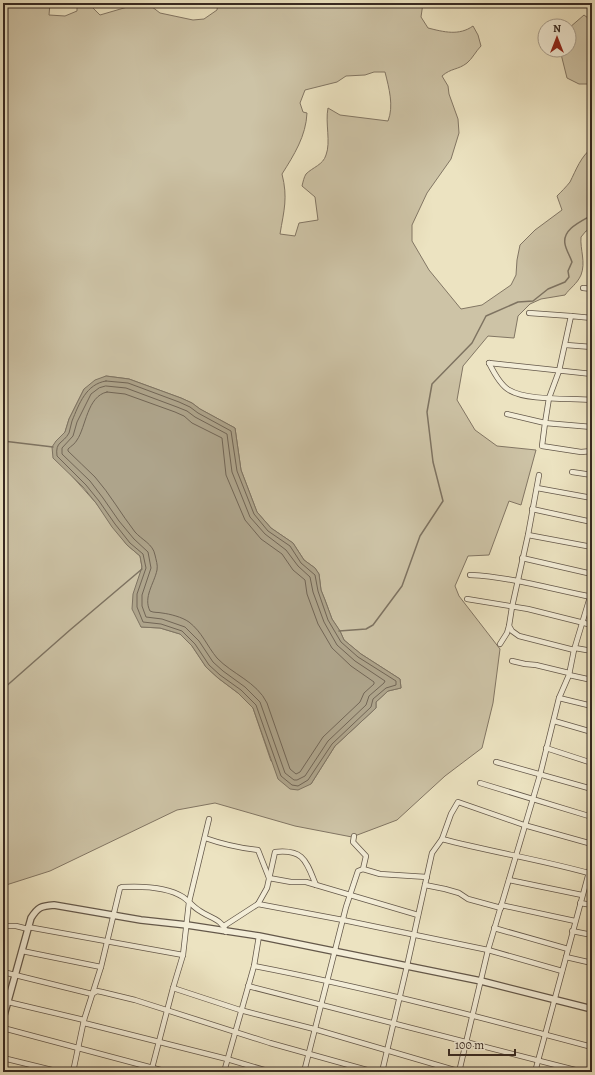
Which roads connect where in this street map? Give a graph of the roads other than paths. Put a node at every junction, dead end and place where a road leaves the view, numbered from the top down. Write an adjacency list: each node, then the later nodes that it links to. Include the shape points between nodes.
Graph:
1 (583, 288): 2 (street)
2 (592, 289)
3 (529, 313): 4 (street)
4 (571, 316): 5 (street); 6 (street)
5 (592, 318)
6 (566, 345): 7 (street); 8 (street)
7 (592, 347)
8 (559, 371): 9 (street); 10 (street); 10 (street, via 490,363 508,390)
9 (592, 374)
10 (549, 398): 11 (street); 13 (street)
11 (592, 400)
12 (507, 414): 13 (street)
13 (545, 423): 14 (street); 15 (street, via 542,446 581,452)
14 (592, 427)
15 (592, 451)
16 (572, 472): 18 (street)
17 (540, 475): 19 (street)
18 (592, 475)
19 (537, 488): 20 (street); 21 (street)
20 (592, 498)
21 (532, 509): 22 (street); 23 (street)
22 (592, 522)
23 (528, 535): 24 (street); 25 (street)
24 (592, 547)
25 (522, 558): 27 (street); 28 (street)
26 (470, 574): 28 (street)
27 (592, 574)
28 (518, 580): 30 (street); 32 (street)
29 (592, 584): 30 (street)
30 (591, 597): 33 (street)
31 (467, 599): 32 (street)
32 (512, 607): 33 (street); 35 (street)
33 (583, 623): 34 (street); 37 (street)
34 (592, 625)
35 (509, 626): 36 (street); 37 (street, via 519,636)
36 (500, 644)
37 (575, 649): 38 (street); 40 (street)
38 (592, 651)
39 (512, 661): 40 (street)
40 (569, 674): 41 (street); 42 (street)
41 (592, 680)
42 (559, 698): 43 (street); 44 (street)
43 (592, 706)
44 (554, 721): 45 (street); 46 (street)
45 (592, 732)
46 (546, 748): 48 (street); 49 (street)
47 (496, 762): 49 (street)
48 (592, 763)
49 (540, 776): 51 (street); 52 (street)
50 (480, 783): 52 (street)
51 (592, 789)
52 (532, 800): 53 (street); 55 (street)
53 (592, 817)
54 (209, 819): 57 (street)
55 (524, 825): 58 (street, via 458,802); 59 (street); 60 (street)
56 (354, 836): 62 (street, via 353,842 366,856)
57 (205, 838): 65 (street, via 258,850); 71 (street)
58 (442, 839): 60 (street); 64 (street, via 432,853)
59 (592, 844)
60 (515, 856): 63 (street); 66 (street)
61 (592, 861): 63 (street)
62 (363, 869): 64 (street, via 380,874); 69 (street, via 358,871)
63 (590, 874): 70 (street)
64 (427, 877): 68 (street)
65 (269, 878): 67 (street); 67 (street, via 275,852 295,852 305,861); 73 (street, via 267,888)
66 (509, 880): 70 (street); 75 (street)
67 (316, 885): 69 (street)
68 (425, 885): 75 (street); 77 (street)
69 (350, 895): 77 (street); 78 (street)
70 (582, 895): 72 (street)
71 (189, 902): 76 (street, via 164,890 122,887); 80 (street); 84 (street, via 199,911 216,919)
72 (580, 903): 74 (street); 79 (street)
73 (258, 904): 78 (street); 84 (street)
74 (592, 905)
75 (501, 907): 79 (street); 83 (street)
76 (113, 915): 80 (street); 82 (street, via 45,905 36,910); 89 (street)
77 (418, 915): 86 (street)
78 (343, 920): 86 (street); 93 (street)
79 (575, 921): 85 (street)
80 (187, 925): 84 (street); 94 (street)
81 (3, 926): 82 (street)
82 (28, 928): 89 (street); 91 (street)
83 (494, 928): 90 (street); 92 (street)
84 (225, 929): 88 (street)
85 (572, 931): 87 (street); 90 (street)
86 (413, 935): 92 (street); 98 (street)
87 (592, 935)
88 (259, 936): 93 (street); 97 (street)
89 (108, 941): 94 (street); 99 (street)
90 (568, 949): 95 (street)
91 (22, 950): 99 (street); 102 (street)
92 (488, 950): 100 (street); 104 (street)
93 (334, 952): 98 (street); 103 (street)
94 (183, 955): 106 (street)
95 (566, 957): 96 (street); 100 (street)
96 (592, 964)
97 (254, 966): 103 (street); 105 (street)
98 (407, 966): 104 (street); 108 (street)
99 (101, 967): 107 (street)
100 (562, 971): 109 (street)
101 (3, 972): 102 (street)
102 (15, 975): 107 (street); 110 (street)
103 (327, 980): 108 (street); 111 (street)
104 (481, 981): 109 (street); 115 (street)
105 (248, 986): 111 (street); 113 (street)
106 (173, 988): 113 (street); 114 (street)
107 (92, 994): 114 (street, via 102,992); 117 (street)
108 (400, 997): 115 (street); 118 (street)
109 (553, 1000): 112 (street); 122 (street)
110 (8, 1002): 116 (street); 117 (street)
111 (322, 1004): 118 (street); 120 (street)
112 (592, 1009)
113 (240, 1010): 120 (street); 121 (street)
114 (168, 1012): 121 (street); 123 (street)
115 (474, 1015): 122 (street); 124 (street)
116 (3, 1019)
117 (84, 1022): 123 (street); 126 (street)
118 (394, 1023): 124 (street); 127 (street)
119 (3, 1028): 126 (street)
120 (314, 1029): 127 (street); 128 (street)
121 (235, 1031): 128 (street); 130 (street)
122 (544, 1034): 125 (street); 131 (street)
123 (160, 1041): 130 (street); 132 (street)
124 (466, 1043): 131 (street); 141 (street)
125 (592, 1047)
126 (78, 1048): 132 (street); 134 (street)
127 (387, 1050): 140 (street); 141 (street)
128 (308, 1054): 138 (street); 139 (street)
129 (3, 1058): 133 (street)
130 (227, 1059): 136 (street); 137 (street)
131 (538, 1060): 142 (street); 143 (street)
132 (152, 1070): 135 (street)
133 (60, 1072)
134 (73, 1072)
135 (168, 1072)
136 (224, 1072)
137 (271, 1072)
138 (304, 1072)
139 (374, 1072)
140 (382, 1072)
141 (460, 1072)
142 (535, 1072)
143 (583, 1072)

